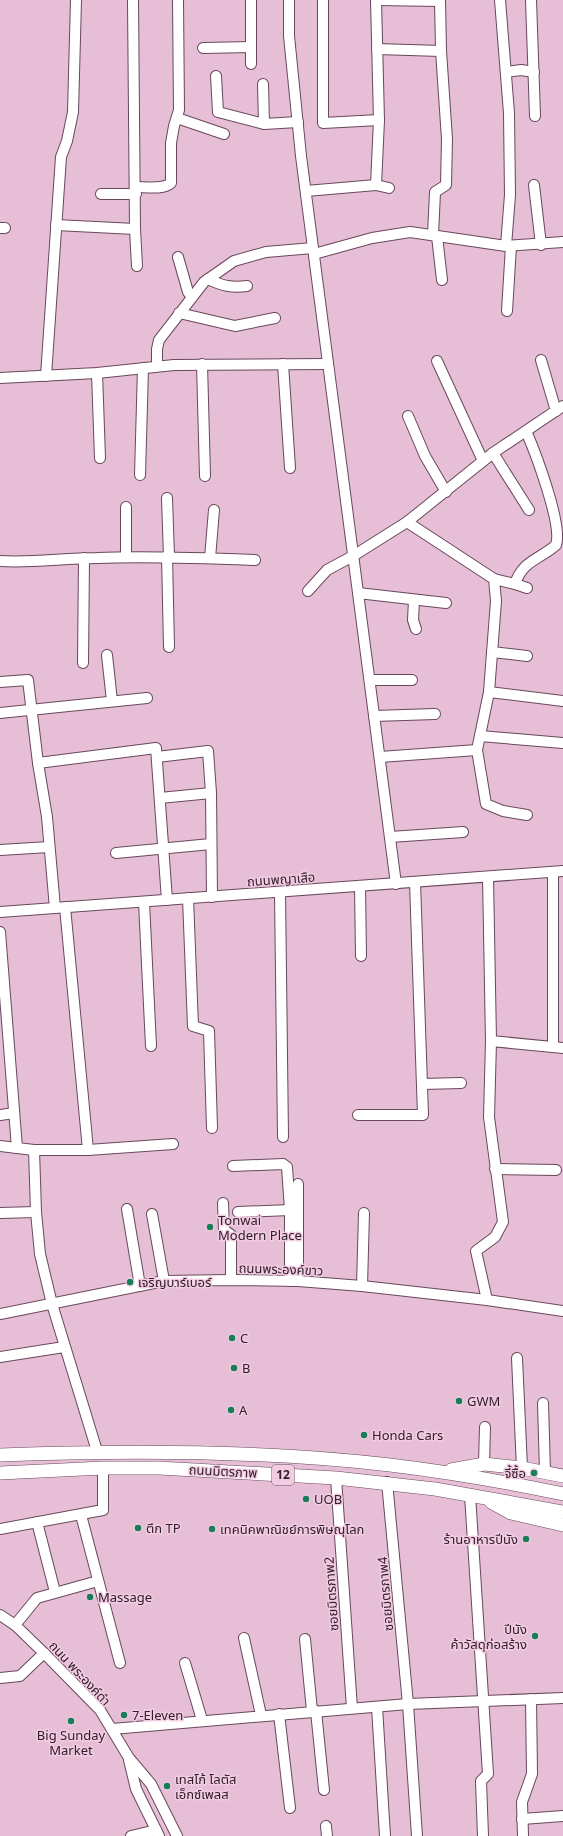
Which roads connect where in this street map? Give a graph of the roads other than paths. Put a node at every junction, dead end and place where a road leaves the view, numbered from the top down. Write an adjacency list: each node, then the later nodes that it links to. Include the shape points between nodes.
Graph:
1 (76, 0): 33 (street, via 73,112 61,157)
2 (133, 0): 30 (street)
3 (178, 0): 22 (street)
4 (251, 0): 12 (street)
5 (289, 0): 24 (street, via 289,36)
6 (322, 0): 23 (street, via 323,123)
7 (376, 0): 8 (street); 14 (street)
8 (416, 0): 11 (street)
9 (500, 0): 17 (street)
10 (531, 0): 18 (street)
11 (440, 1): 15 (street)
12 (251, 46): 13 (street); 16 (street)
13 (203, 48)
14 (377, 49): 15 (street); 23 (street)
15 (441, 51): 35 (street, via 447,140 446,185 435,192)
16 (251, 64)
17 (506, 72): 18 (street); 38 (street, via 509,113)
18 (534, 72): 21 (street)
19 (216, 76): 25 (street, via 218,112)
20 (263, 84): 25 (street)
21 (535, 116)
22 (177, 118): 26 (street); 30 (street, via 172,143 171,182 168,186)
23 (379, 120): 27 (street)
24 (298, 122): 25 (street); 31 (street)
25 (264, 124)
26 (224, 134)
27 (376, 185): 29 (street); 31 (street)
28 (534, 186): 37 (street)
29 (389, 188)
30 (136, 190): 32 (street); 34 (street)
31 (306, 191): 39 (street)
32 (101, 194)
33 (56, 225): 34 (street); 57 (street)
34 (135, 229): 41 (street)
35 (435, 236): 38 (street); 39 (street, via 410,232); 43 (street)
36 (563, 242): 37 (street)
37 (541, 244): 38 (street)
38 (509, 246): 46 (street)
39 (314, 251): 42 (street, via 266,252 234,261); 53 (street)
40 (178, 257): 45 (street)
41 (136, 266)
42 (208, 279): 44 (street, via 230,287); 45 (street)
43 (442, 280)
44 (247, 286)
45 (192, 297): 47 (street)
46 (507, 311)
47 (179, 313): 48 (street, via 235,326); 54 (street, via 159,340)
48 (276, 318)
49 (541, 360): 59 (street)
50 (437, 361): 64 (street)
51 (202, 364): 52 (street); 54 (street); 67 (street)
52 (283, 364): 53 (street); 65 (street)
53 (328, 364): 75 (street)
54 (157, 366): 55 (street)
55 (143, 368): 56 (street); 66 (street)
56 (97, 373): 57 (street); 63 (street)
57 (46, 376): 58 (street)
58 (0, 378)
59 (559, 409): 61 (street)
60 (408, 416): 68 (street, via 425,456)
61 (526, 431): 62 (street); 82 (street, via 559,507 562,533 555,546 524,566)
62 (493, 453): 64 (street); 72 (street)
63 (100, 458)
64 (483, 461): 68 (street)
65 (290, 468)
66 (140, 475)
67 (205, 476)
68 (446, 492): 73 (street)
69 (167, 498): 74 (street)
70 (126, 507): 76 (street)
71 (214, 510): 78 (street)
72 (529, 510)
73 (407, 522): 75 (street); 81 (street)
74 (168, 556): 76 (street); 78 (street); 89 (street)
75 (353, 556): 84 (street, via 327,570); 85 (street)
76 (126, 557): 77 (street)
77 (84, 558): 80 (street, via 25,563); 93 (street)
78 (210, 558): 79 (street)
79 (255, 560)
80 (0, 561)
81 (494, 579): 82 (street); 90 (street, via 496,602)
82 (515, 584): 83 (street)
83 (527, 588)
84 (308, 590)
85 (358, 593): 86 (street); 94 (street)
86 (414, 600): 87 (street); 88 (street, via 413,620)
87 (446, 603)
88 (416, 629)
89 (169, 647)
90 (492, 652): 92 (street); 97 (street)
91 (107, 655): 99 (street)
92 (527, 656)
93 (83, 663)
94 (370, 680): 95 (street); 104 (street)
95 (412, 680)
96 (0, 682): 101 (street, via 28,680)
97 (489, 692): 100 (street); 105 (street)
98 (147, 698): 99 (street)
99 (112, 701): 101 (street)
100 (563, 701)
101 (32, 710): 102 (street); 110 (street)
102 (0, 713)
103 (435, 714): 104 (street)
104 (374, 716): 108 (street)
105 (480, 736): 106 (street); 107 (street)
106 (563, 744)
107 (477, 750): 108 (street); 113 (street, via 486,804 503,811)
108 (380, 757): 115 (street)
109 (157, 758): 110 (street, via 156,748); 111 (street, via 208,751); 112 (street)
110 (38, 763): 117 (street)
111 (211, 793): 112 (street); 116 (street)
112 (160, 798): 118 (street)
113 (527, 815)
114 (464, 832): 115 (street)
115 (390, 837): 124 (street)
116 (211, 844): 118 (street); 127 (street)
117 (49, 847): 119 (street); 131 (street)
118 (163, 849): 120 (street); 129 (street)
119 (0, 850)
120 (116, 853)
121 (558, 871): 122 (street, ถนนพญาเสือ); 139 (street)
122 (488, 877): 123 (street, ถนนพญาเสือ); 137 (street)
123 (415, 882): 124 (street, ถนนพญาเสือ); 141 (street)
124 (396, 884): 125 (street, ถนนพญาเสือ)
125 (360, 886): 126 (street, ถนนพญาเสือ); 134 (street)
126 (280, 892): 127 (street, ถนนพญาเสือ); 146 (street)
127 (212, 897): 128 (street, ถนนพญาเสือ)
128 (188, 898): 129 (street, ถนนพญาเสือ); 145 (street, via 193,1026 209,1031)
129 (166, 900): 130 (street, ถนนพญาเสือ)
130 (144, 902): 131 (street, ถนนพญาเสือ); 138 (street)
131 (60, 908): 132 (street, ถนนพญาเสือ); 151 (street)
132 (0, 912)
133 (0, 932): 135 (street)
134 (361, 956)
135 (2, 971): 136 (street)
136 (4, 1022): 142 (street)
137 (491, 1041): 139 (street); 153 (street, via 489,1117)
138 (151, 1046)
139 (558, 1048)
140 (461, 1083): 141 (street)
141 (422, 1084): 144 (street, via 423,1115)
142 (14, 1113): 143 (street); 149 (street)
143 (0, 1114)
144 (358, 1115)
145 (212, 1128)
146 (283, 1137)
147 (173, 1144): 151 (street)
148 (0, 1146): 149 (street)
149 (17, 1148): 150 (street)
150 (34, 1150): 151 (street); 159 (street)
151 (88, 1150)
152 (233, 1166): 158 (street, via 286,1165)
153 (495, 1169): 154 (street); 169 (street, via 503,1222 495,1237 476,1251)
154 (556, 1170)
155 (298, 1184): 166 (street)
156 (223, 1203): 164 (street, via 224,1230 231,1235)
157 (127, 1208): 167 (street)
158 (290, 1210): 160 (street); 166 (street)
159 (36, 1212): 161 (street); 170 (street, via 40,1254)
160 (238, 1212)
161 (0, 1213)
162 (364, 1213): 168 (street)
163 (152, 1214): 165 (street)
164 (231, 1280): 165 (street, ถนนพระองค์ขาว); 166 (street, ถนนพระองค์ขาว)
165 (164, 1281): 167 (street, ถนนพระองค์ขาว)
166 (294, 1281): 168 (street, ถนนพระองค์ขาว)
167 (140, 1286): 170 (street, ถนนพระองค์ขาว)
168 (362, 1286): 169 (street, ถนนพระองค์ขาว)
169 (488, 1300): 171 (street, ถนนพระองค์ขาว)
170 (52, 1304): 172 (street, ถนนพระองค์ขาว); 173 (street)
171 (563, 1311)
172 (0, 1314)
173 (64, 1347): 174 (street); 178 (street)
174 (0, 1357)
175 (517, 1358): 182 (street)
176 (543, 1403): 184 (street)
177 (485, 1427): 180 (street)
178 (97, 1451): 179 (main road, ถนนมิตรภาพ / 12); 183 (main road, ถนนมิตรภาพ / 12, via 159,1451 336,1460)
179 (0, 1455)
180 (484, 1464): 182 (main road); 183 (main road)
181 (103, 1468): 185 (main road, ถนนมิตรภาพ / 12); 187 (main road, ถนนมิตรภาพ / 12, via 159,1468); 192 (street, via 103,1510)
182 (522, 1468): 184 (main road)
183 (440, 1472): 189 (main road, ถนนมิตรภาพ / 12)
184 (545, 1472): 186 (main road)
185 (0, 1473)
186 (563, 1476)
187 (336, 1478): 188 (main road, ถนนมิตรภาพ / 12); 211 (street, ซอยมิตรภาพ2)
188 (387, 1482): 190 (main road, ถนนมิตรภาพ / 12); 209 (street, ซอยมิตรภาพ4)
189 (563, 1494)
190 (476, 1496): 191 (main road, ถนนมิตรภาพ / 12); 194 (main road, via 511,1513); 208 (street)
191 (563, 1512)
192 (81, 1515): 193 (street); 196 (street)
193 (37, 1522): 195 (street); 197 (street)
194 (563, 1525)
195 (0, 1529)
196 (98, 1581): 197 (street); 203 (street)
197 (55, 1592): 199 (street, via 37,1598)
198 (0, 1615): 199 (street, ถนน พระองค์ดำ)
199 (15, 1625): 202 (street, ถนน พระองค์ดำ)
200 (244, 1638): 214 (street)
201 (304, 1639): 212 (street)
202 (44, 1653): 205 (street, via 20,1676); 216 (street, ถนน พระองค์ดำ, via 100,1710)
203 (120, 1663)
204 (185, 1663): 215 (street)
205 (0, 1678)
206 (563, 1698): 207 (street)
207 (531, 1699): 208 (street); 221 (street, via 532,1774 522,1802)
208 (483, 1701): 209 (street); 227 (street, via 488,1774 481,1781)
209 (408, 1704): 210 (street); 226 (street, ซอยมิตรภาพ4)
210 (376, 1707): 211 (street); 225 (street)
211 (352, 1708): 212 (street)
212 (314, 1711): 213 (street); 218 (street)
213 (279, 1714): 214 (street); 219 (street)
214 (261, 1715): 215 (street)
215 (202, 1720): 216 (street)
216 (112, 1729): 217 (street, ถนน พระองค์ดำ)
217 (129, 1758): 222 (street, via 136,1789); 224 (street, via 151,1784)
218 (324, 1790)
219 (290, 1808)
220 (563, 1816): 221 (street)
221 (522, 1820): 228 (street)
222 (158, 1833): 223 (street)
223 (131, 1836)
224 (177, 1836)
225 (385, 1836)
226 (417, 1836)
227 (483, 1836)
228 (523, 1836)

